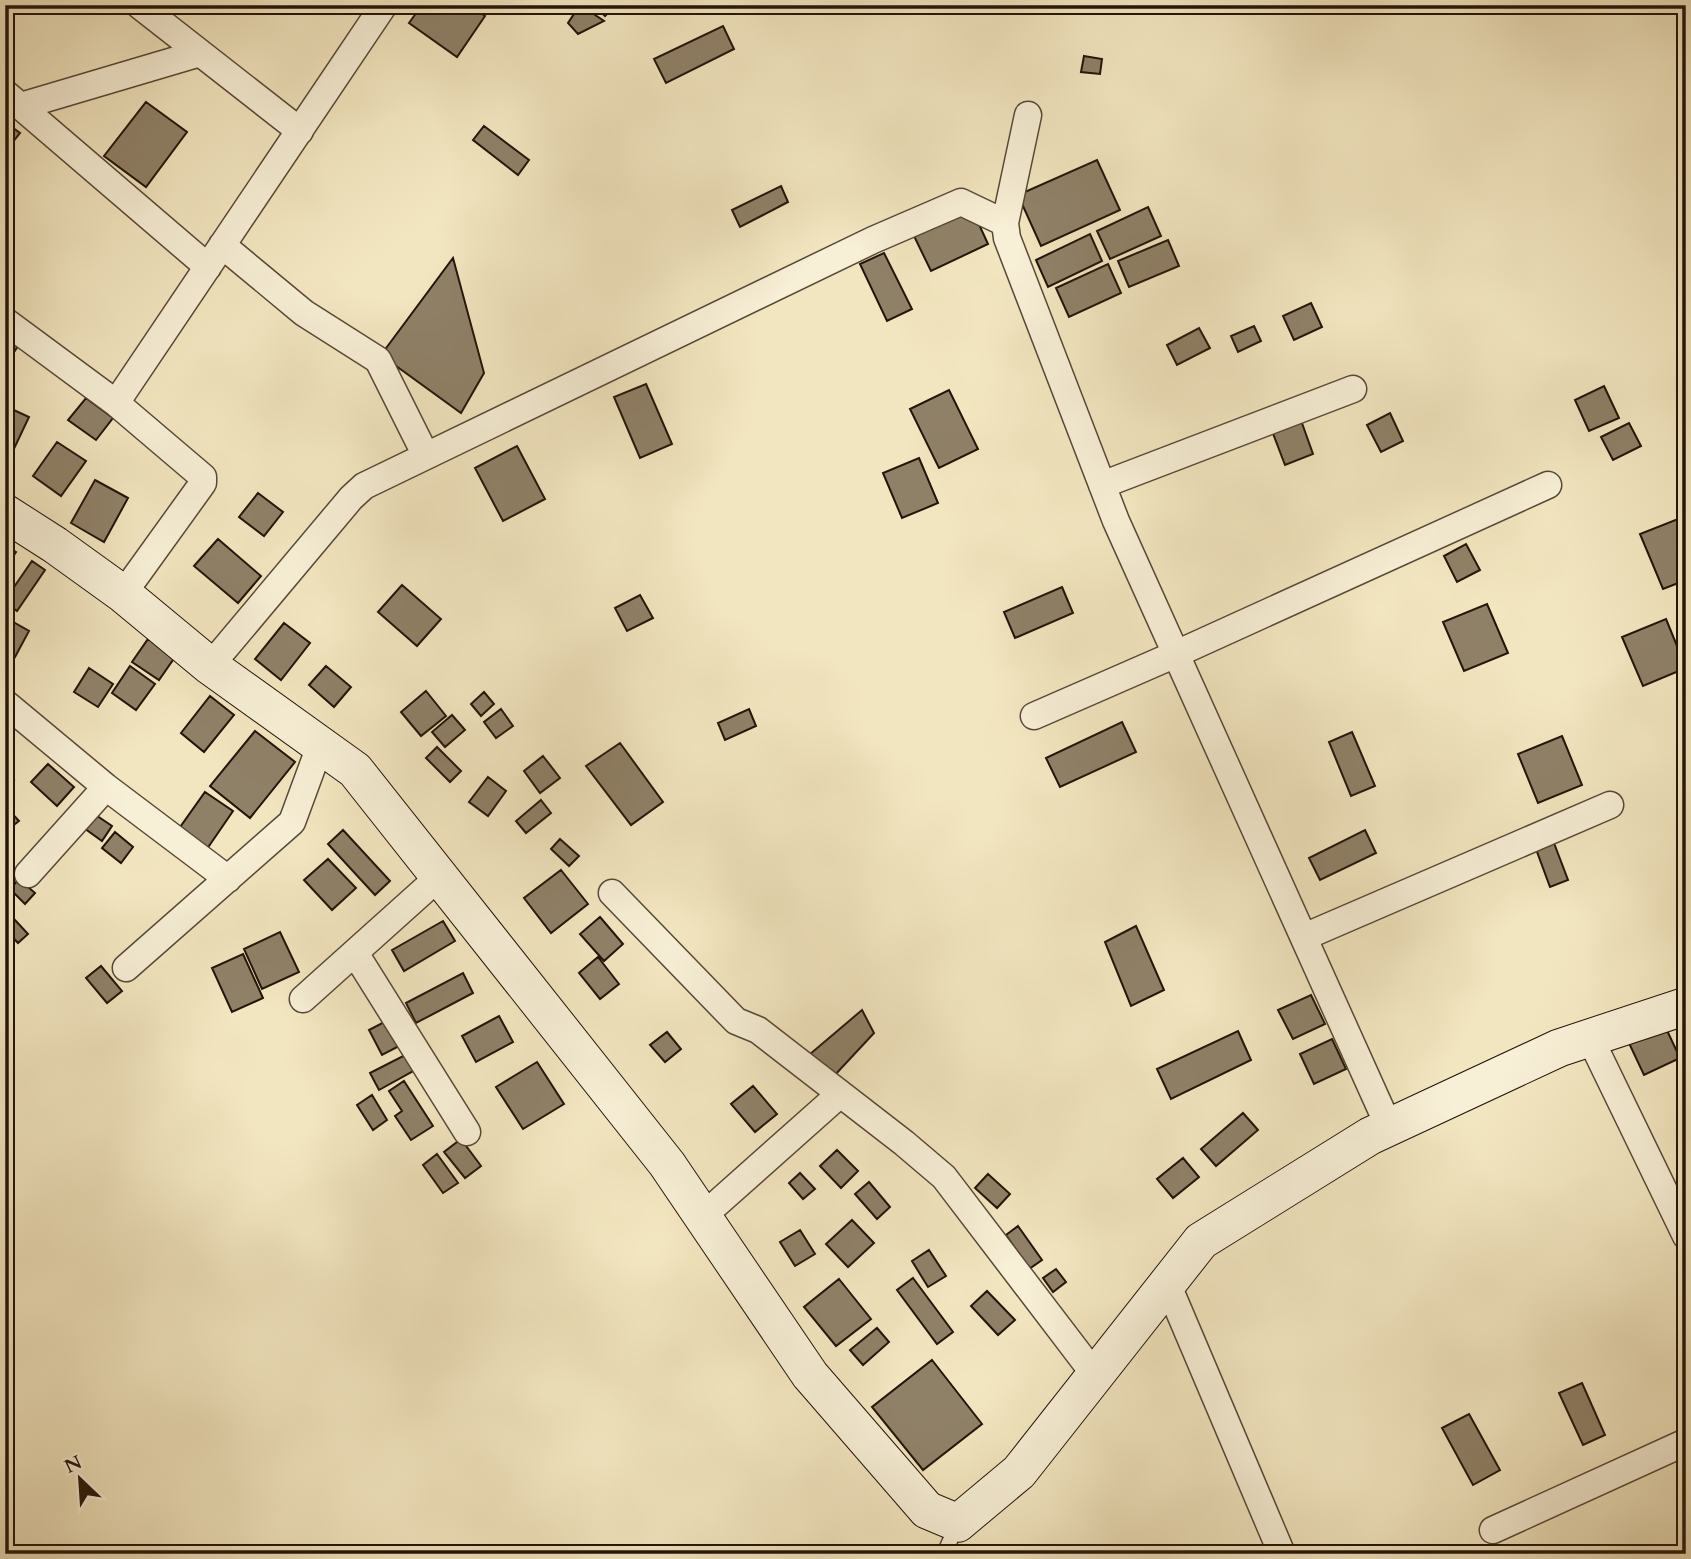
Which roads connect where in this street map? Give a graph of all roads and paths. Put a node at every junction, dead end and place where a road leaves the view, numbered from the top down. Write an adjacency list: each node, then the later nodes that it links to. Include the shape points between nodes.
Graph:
1 (139, 5): 3 (street)
2 (384, 5): 6 (street)
3 (200, 53): 4 (street); 6 (street)
4 (13, 100): 8 (street)
5 (1028, 115): 7 (street)
6 (300, 131): 8 (street)
7 (1005, 223): 12 (street, via 961,202); 13 (street, via 1012,254)
8 (215, 256): 11 (street); 12 (street, via 378,360)
9 (5, 321): 11 (street)
10 (1353, 389): 13 (street)
11 (117, 403): 16 (street, via 204,480)
12 (426, 456): 18 (street, via 364,486 351,498)
13 (1102, 485): 17 (street)
14 (1548, 485): 17 (street)
15 (5, 513): 16 (street)
16 (123, 594): 18 (street)
17 (1176, 654): 20 (street); 28 (street)
18 (210, 666): 21 (street)
19 (5, 703): 22 (street)
20 (1034, 716)
21 (320, 746): 25 (street, via 355,770); 26 (street, via 292,822)
22 (106, 787): 24 (street); 26 (street)
23 (1610, 806): 28 (street)
24 (29, 874)
25 (440, 876): 29 (street); 37 (street)
26 (228, 879): 30 (street)
27 (612, 893): 34 (street, via 736,1021 758,1030)
28 (1304, 937): 35 (street)
29 (355, 953): 31 (street); 36 (street)
30 (126, 968)
31 (303, 999)
32 (1686, 1006): 33 (street)
33 (1590, 1038): 35 (street); 38 (street)
34 (839, 1095): 37 (street); 40 (street, via 944,1177)
35 (1389, 1127): 39 (street, via 1201,1241)
36 (467, 1132)
37 (703, 1216): 43 (street, via 810,1375)
38 (1686, 1236)
39 (1167, 1283): 40 (street); 44 (street)
40 (1095, 1375): 43 (street, via 1020,1472)
41 (1686, 1442): 42 (street)
42 (1493, 1530)
43 (951, 1538)
44 (1282, 1554)

